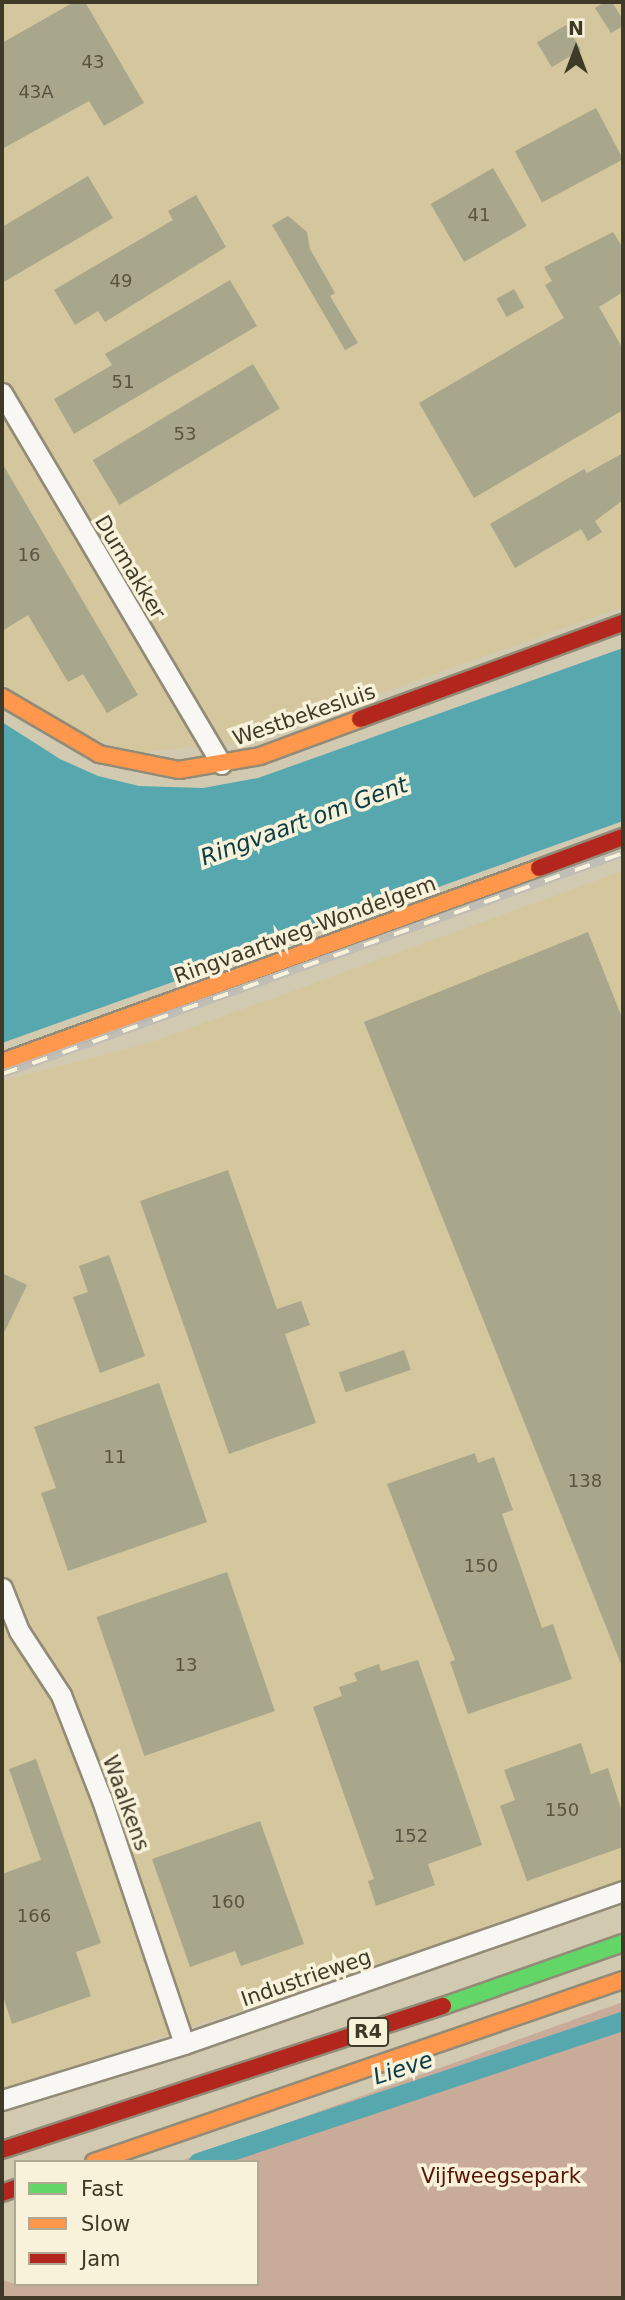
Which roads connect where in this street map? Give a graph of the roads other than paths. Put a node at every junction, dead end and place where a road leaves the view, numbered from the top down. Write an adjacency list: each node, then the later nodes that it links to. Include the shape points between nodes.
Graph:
1 (2, 393): 4 (street, Durmakker)
2 (623, 622): 4 (main road, Westbekesluis, via 260,756)
3 (2, 697): 4 (main road, Westbekesluis, via 75,744 119,761 179,770)
4 (221, 764)
5 (623, 837): 6 (main road, Ringvaartweg-Wondelgem)
6 (2, 1062)
7 (2, 1587): 11 (street, Waalkens, via 19,1631 61,1695 102,1800)
8 (623, 1891): 11 (street, Industrieweg)
9 (623, 1942): 13 (main road, R4, via 380,2028)
10 (623, 1980): 14 (main road, R4)
11 (184, 2044): 12 (street, Industrieweg)
12 (2, 2100)
13 (2, 2150)
14 (100, 2160)

